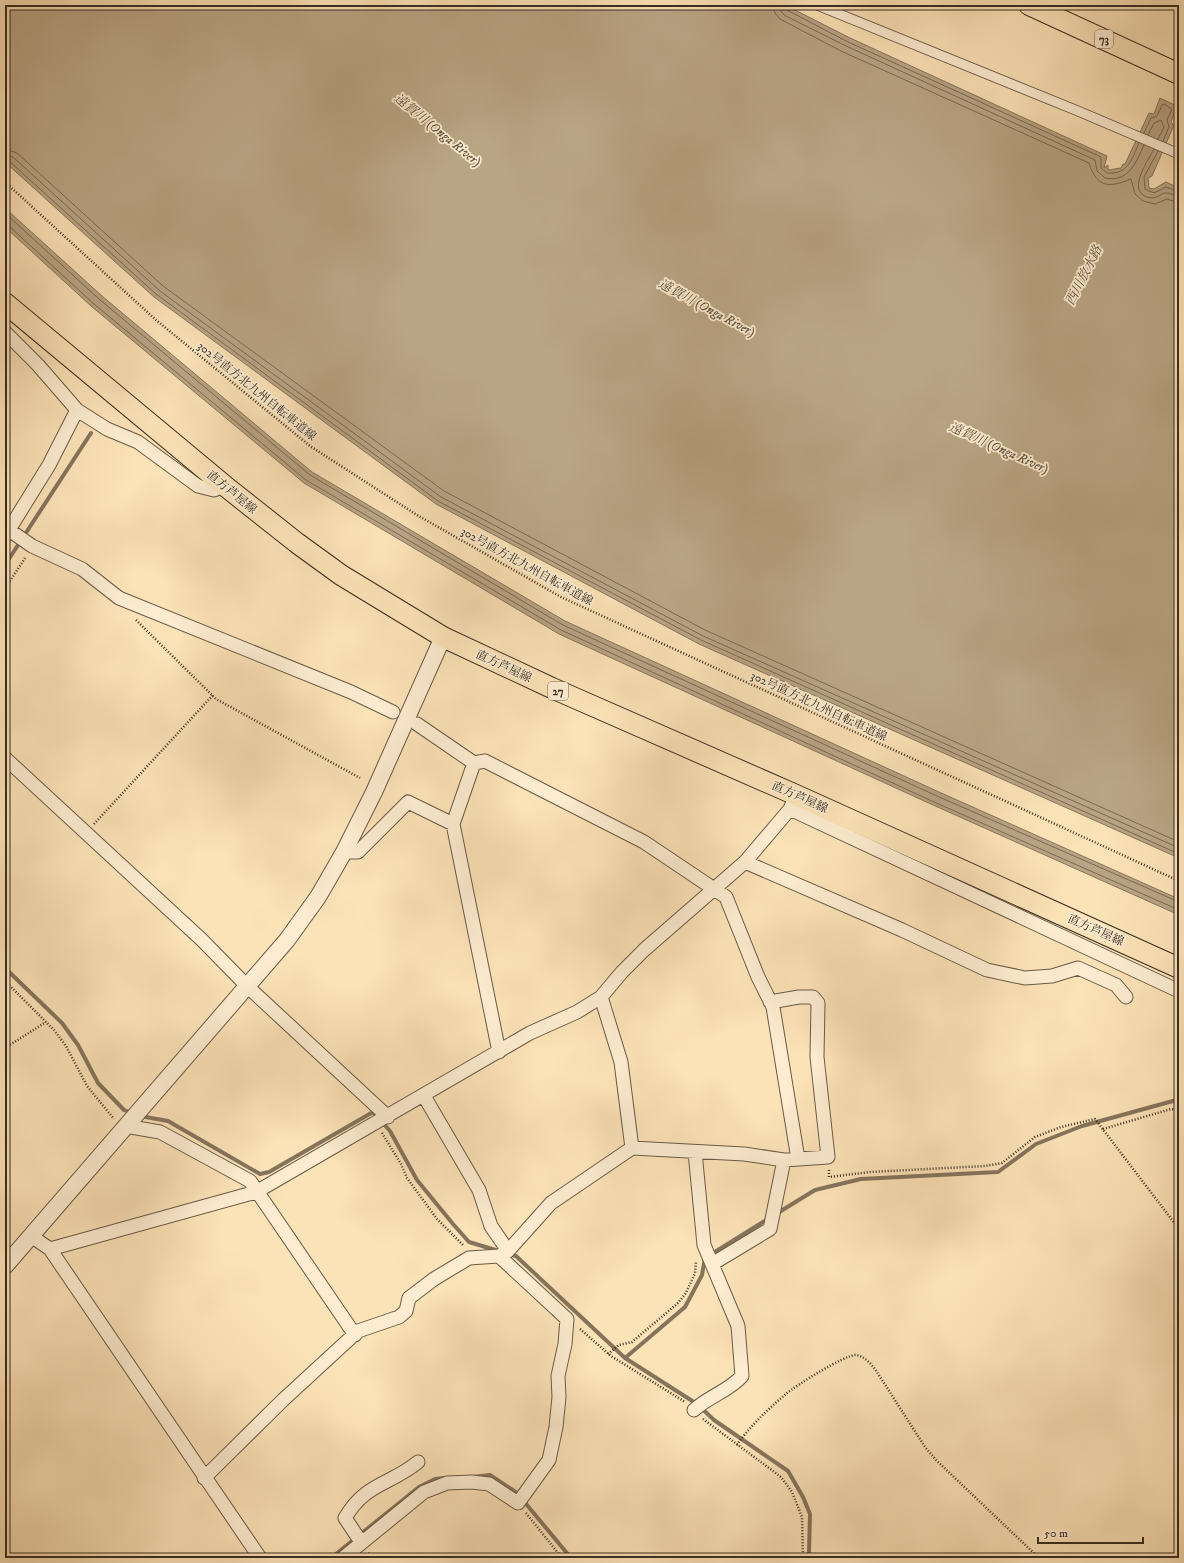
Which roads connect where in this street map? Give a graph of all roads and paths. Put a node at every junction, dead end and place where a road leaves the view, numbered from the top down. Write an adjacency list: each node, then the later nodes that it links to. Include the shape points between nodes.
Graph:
1 (817, 5): 4 (street)
2 (1029, 5): 3 (main road, 73)
3 (1179, 74)
4 (1175, 152)
5 (5, 182): 26 (path, 302号直方北九州自転車道線, via 156,320 304,441 417,515 561,597)
6 (5, 303): 9 (main road, 直方芦屋線 / 27)
7 (5, 332): 8 (street)
8 (77, 410): 9 (street, via 107,429 138,442 198,486 214,490); 10 (street, via 49,464)
9 (225, 486): 14 (main road, 直方芦屋線 / 27, via 341,575)
10 (6, 531): 11 (street)
11 (32, 546): 12 (path); 13 (street, via 82,569)
12 (5, 589)
13 (119, 598): 15 (path, via 126,610); 16 (street, via 351,692)
14 (443, 637): 21 (main road, 直方芦屋線 / 27); 24 (street, via 374,792)
15 (213, 695): 20 (path); 23 (path)
16 (393, 712)
17 (418, 724): 19 (street)
18 (5, 758): 23 (street)
19 (474, 763): 22 (street); 27 (street, via 485,761 638,839)
20 (360, 778)
21 (793, 802): 25 (street); 28 (street); 30 (main road, 直方芦屋線 / 27)
22 (453, 824): 24 (street, via 408,802 358,852); 39 (street)
23 (85, 834): 32 (street, via 202,940)
24 (344, 852): 32 (street, via 318,898 287,940)
25 (745, 862): 27 (street); 29 (street, via 987,970 1025,978 1052,976)
26 (1179, 881)
27 (715, 888): 34 (street, via 644,950); 36 (street, via 726,897)
28 (1098, 954): 29 (street); 33 (street)
29 (1078, 968): 35 (street, via 1116,985)
30 (1179, 968)
31 (5, 981): 37 (path)
32 (247, 986): 42 (street); 44 (street)
33 (1179, 991)
34 (601, 997): 39 (street, via 576,1012 530,1033); 46 (street, via 621,1062)
35 (1126, 997)
36 (770, 1002): 48 (street, via 813,997 818,1003 817,1057); 49 (street)
37 (46, 1022): 38 (path); 44 (path, via 66,1046 87,1086 115,1120)
38 (5, 1048)
39 (499, 1052): 40 (street)
40 (424, 1096): 42 (street); 56 (street, via 479,1190)
41 (1179, 1110): 45 (path, via 1171,1109)
42 (388, 1116): 43 (street)
43 (374, 1123): 51 (street); 57 (path, via 385,1137 407,1178 437,1219)
44 (125, 1126): 51 (street, via 160,1132 250,1181); 53 (street)
45 (1103, 1129): 48 (path, via 1095,1119 1061,1127 1035,1137 1002,1163 986,1166 870,1172 829,1177); 52 (path)
46 (632, 1148): 47 (street); 56 (street, via 551,1203)
47 (696, 1152): 50 (street, via 744,1154); 55 (street)
48 (828, 1157): 49 (street)
49 (798, 1159): 50 (street)
50 (784, 1160): 58 (street, via 770,1229)
51 (256, 1192): 54 (street); 61 (street)
52 (1179, 1229)
53 (31, 1236): 54 (street); 59 (street)
54 (50, 1249): 66 (street)
55 (706, 1251): 58 (street); 62 (path, via 696,1256 695,1273 686,1294 678,1303 632,1342 619,1346)
56 (504, 1254): 57 (street); 60 (street)
57 (477, 1257): 61 (street, via 469,1258 434,1279 409,1298 406,1311 399,1317 358,1331)
58 (712, 1264): 63 (street, via 738,1326 742,1376 734,1385 704,1401)
59 (5, 1266)
60 (567, 1319): 62 (path); 67 (street, via 558,1376 556,1427 549,1460)
61 (355, 1335): 66 (street, via 283,1400)
62 (608, 1354): 63 (path, via 690,1405)
63 (694, 1410): 64 (path)
64 (737, 1445): 72 (path, via 782,1477 792,1492 802,1517); 73 (path, via 746,1431 786,1393 844,1357 856,1355 867,1360 875,1369 936,1460)
65 (418, 1462): 68 (street, via 407,1471 370,1489 353,1504 345,1518)
66 (204, 1478): 69 (street)
67 (518, 1504): 68 (street, via 489,1484 447,1483 424,1492); 71 (path)
68 (361, 1542): 70 (street)
69 (260, 1558)
70 (343, 1558)
71 (562, 1558)
72 (803, 1558)
73 (1039, 1558)

